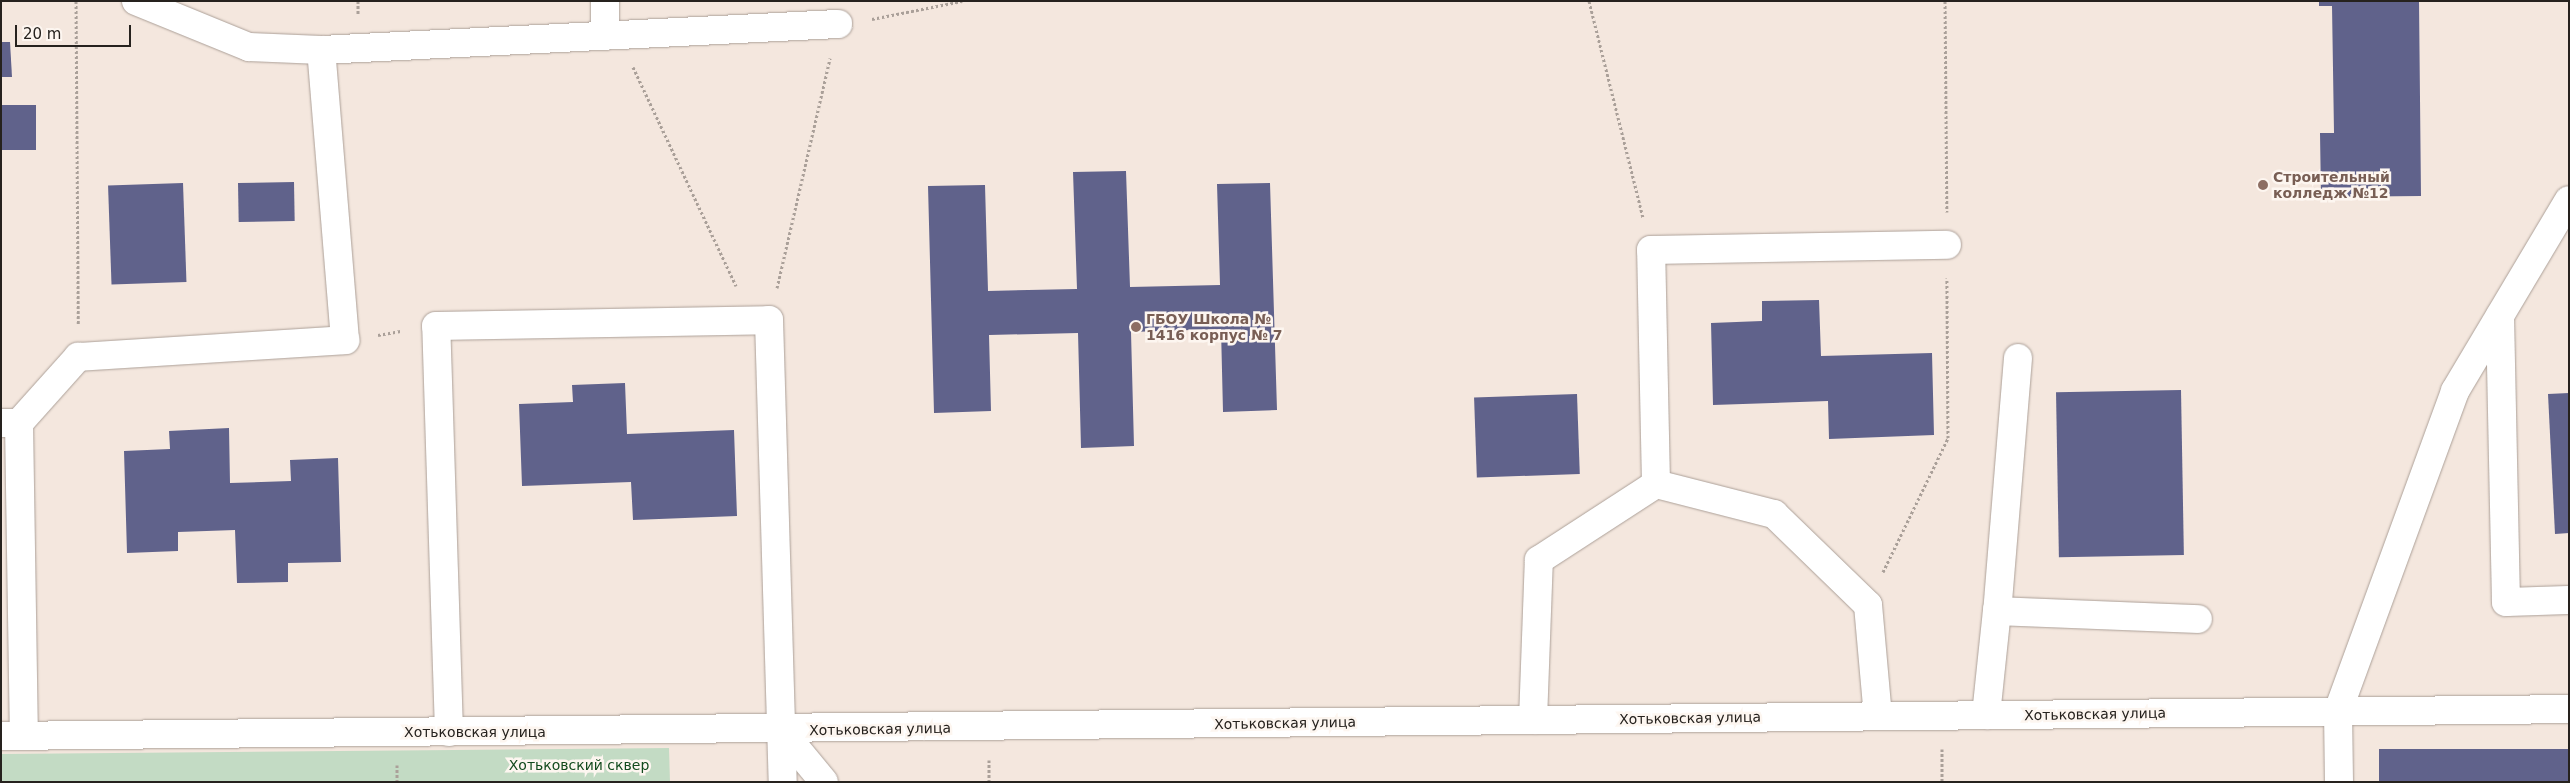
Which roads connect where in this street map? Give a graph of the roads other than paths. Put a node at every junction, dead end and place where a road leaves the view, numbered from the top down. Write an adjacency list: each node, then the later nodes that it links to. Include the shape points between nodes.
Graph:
1 (136, 1): 5 (street, via 249,47)
2 (605, 1): 4 (street)
3 (838, 24): 4 (street)
4 (611, 35): 5 (street)
5 (321, 50): 11 (street, via 345,340 78,357)
6 (2569, 200): 7 (street)
7 (2560, 228): 9 (street)
8 (1947, 245): 12 (street, via 1651,250)
9 (2500, 316): 13 (street, via 2506,602); 17 (street, via 2455,391)
10 (2018, 358): 14 (street)
11 (10, 423): 23 (street)
12 (1656, 484): 19 (street, via 1774,514 1868,604); 20 (street, via 1539,560)
13 (2569, 600)
14 (1997, 611): 15 (street); 18 (street)
15 (2198, 619)
16 (2569, 709): 17 (street, Хотьковская улица)
17 (2338, 711): 18 (street, Хотьковская улица); 26 (street)
18 (1986, 715): 19 (street, Хотьковская улица)
19 (1878, 716): 20 (street, Хотьковская улица)
20 (1533, 720): 21 (street, Хотьковская улица)
21 (781, 730): 22 (street, Хотьковская улица); 22 (street, via 761,320 436,326); 24 (street); 25 (street)
22 (449, 732): 23 (street, Хотьковская улица)
23 (13, 736)
24 (783, 782)
25 (824, 782)
26 (2339, 782)

